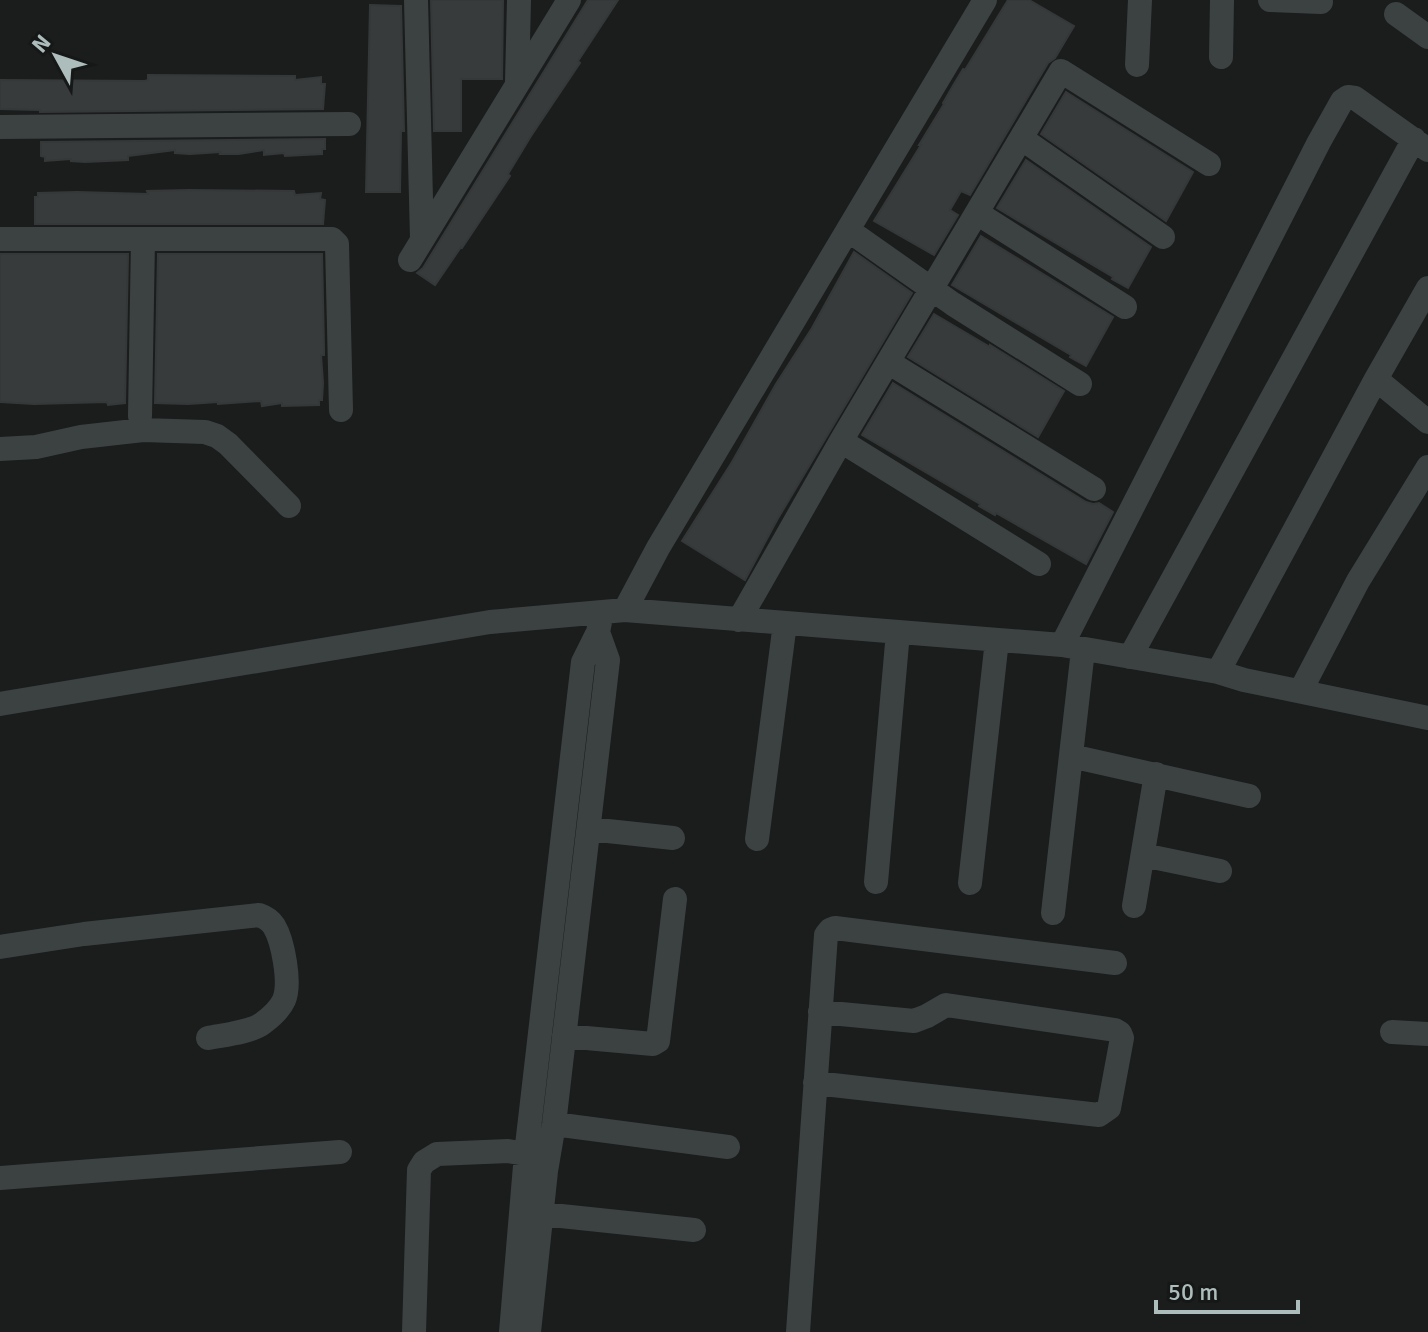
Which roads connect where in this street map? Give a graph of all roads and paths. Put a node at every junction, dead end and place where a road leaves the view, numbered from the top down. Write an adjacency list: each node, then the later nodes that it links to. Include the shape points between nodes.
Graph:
1 (416, 0): 13 (street, via 416,250)
2 (519, 0): 13 (street)
3 (569, 0): 13 (street)
4 (985, 0): 20 (street)
5 (1140, 0): 12 (street)
6 (1222, 0): 11 (street)
7 (1270, 0): 8 (street)
8 (1321, 2)
9 (1396, 14): 10 (street)
10 (1428, 37)
11 (1221, 57)
12 (1137, 65)
13 (517, 83)
14 (349, 124): 15 (street)
15 (0, 127)
16 (1021, 138): 18 (street, via 1061,71); 19 (street); 21 (street)
17 (1421, 145): 44 (street, via 1355,98 1342,101); 45 (street)
18 (1209, 164)
19 (977, 213): 25 (street); 26 (street)
20 (848, 230): 25 (street); 39 (street, via 658,548)
21 (1163, 237)
22 (0, 239): 23 (street)
23 (143, 239): 30 (street, via 332,239 337,244); 31 (street)
24 (1428, 288): 28 (street)
25 (932, 289): 27 (street); 29 (street)
26 (1125, 307)
27 (888, 362): 33 (street); 36 (street)
28 (1376, 379): 32 (street); 46 (street)
29 (1080, 384)
30 (341, 410)
31 (140, 416)
32 (1428, 422)
33 (841, 441): 38 (street); 40 (street)
34 (0, 449): 37 (street, via 143,430 205,432 228,444)
35 (1428, 467): 47 (street, via 1358,581)
36 (1094, 489)
37 (289, 506)
38 (1039, 564)
39 (608, 618): 40 (street); 48 (street, via 490,622); 53 (street); 60 (street, via 583,662)
40 (739, 620): 41 (street)
41 (785, 623): 42 (street); 55 (street)
42 (898, 632): 43 (street); 58 (street)
43 (997, 640): 44 (street); 59 (street)
44 (1072, 647): 45 (street); 50 (street)
45 (1130, 657): 46 (street)
46 (1218, 672): 47 (street)
47 (1301, 690): 49 (street)
48 (0, 704)
49 (1428, 718)
50 (1071, 756): 51 (street); 64 (street)
51 (1156, 774): 52 (street); 56 (street)
52 (1249, 796)
53 (589, 829): 54 (street); 61 (street)
54 (673, 838)
55 (757, 839)
56 (1143, 855): 57 (street); 63 (street)
57 (1220, 871)
58 (876, 882)
59 (970, 883)
60 (557, 888): 61 (street); 76 (street)
61 (582, 890): 70 (street)
62 (675, 899): 70 (street, via 658,1041)
63 (1134, 906)
64 (1053, 913)
65 (0, 947): 71 (street, via 266,918 274,926 285,961 283,1002 260,1026)
66 (1115, 963): 67 (street, via 835,928 826,935)
67 (820, 1012): 72 (street); 72 (street, via 914,1021 946,1005 1115,1030 1122,1038 1109,1108 1099,1115)
68 (1392, 1032): 69 (street)
69 (1428, 1034)
70 (564, 1036): 73 (street)
71 (208, 1038)
72 (815, 1083): 84 (street)
73 (554, 1124): 74 (street); 77 (street)
74 (728, 1147)
75 (340, 1152): 78 (street)
76 (526, 1154): 77 (street); 81 (street, via 437,1154 424,1162 419,1170); 82 (street)
77 (546, 1171): 79 (street)
78 (0, 1178)
79 (542, 1214): 80 (street); 83 (street)
80 (694, 1230)
81 (414, 1332)
82 (511, 1332)
83 (529, 1332)
84 (798, 1332)

